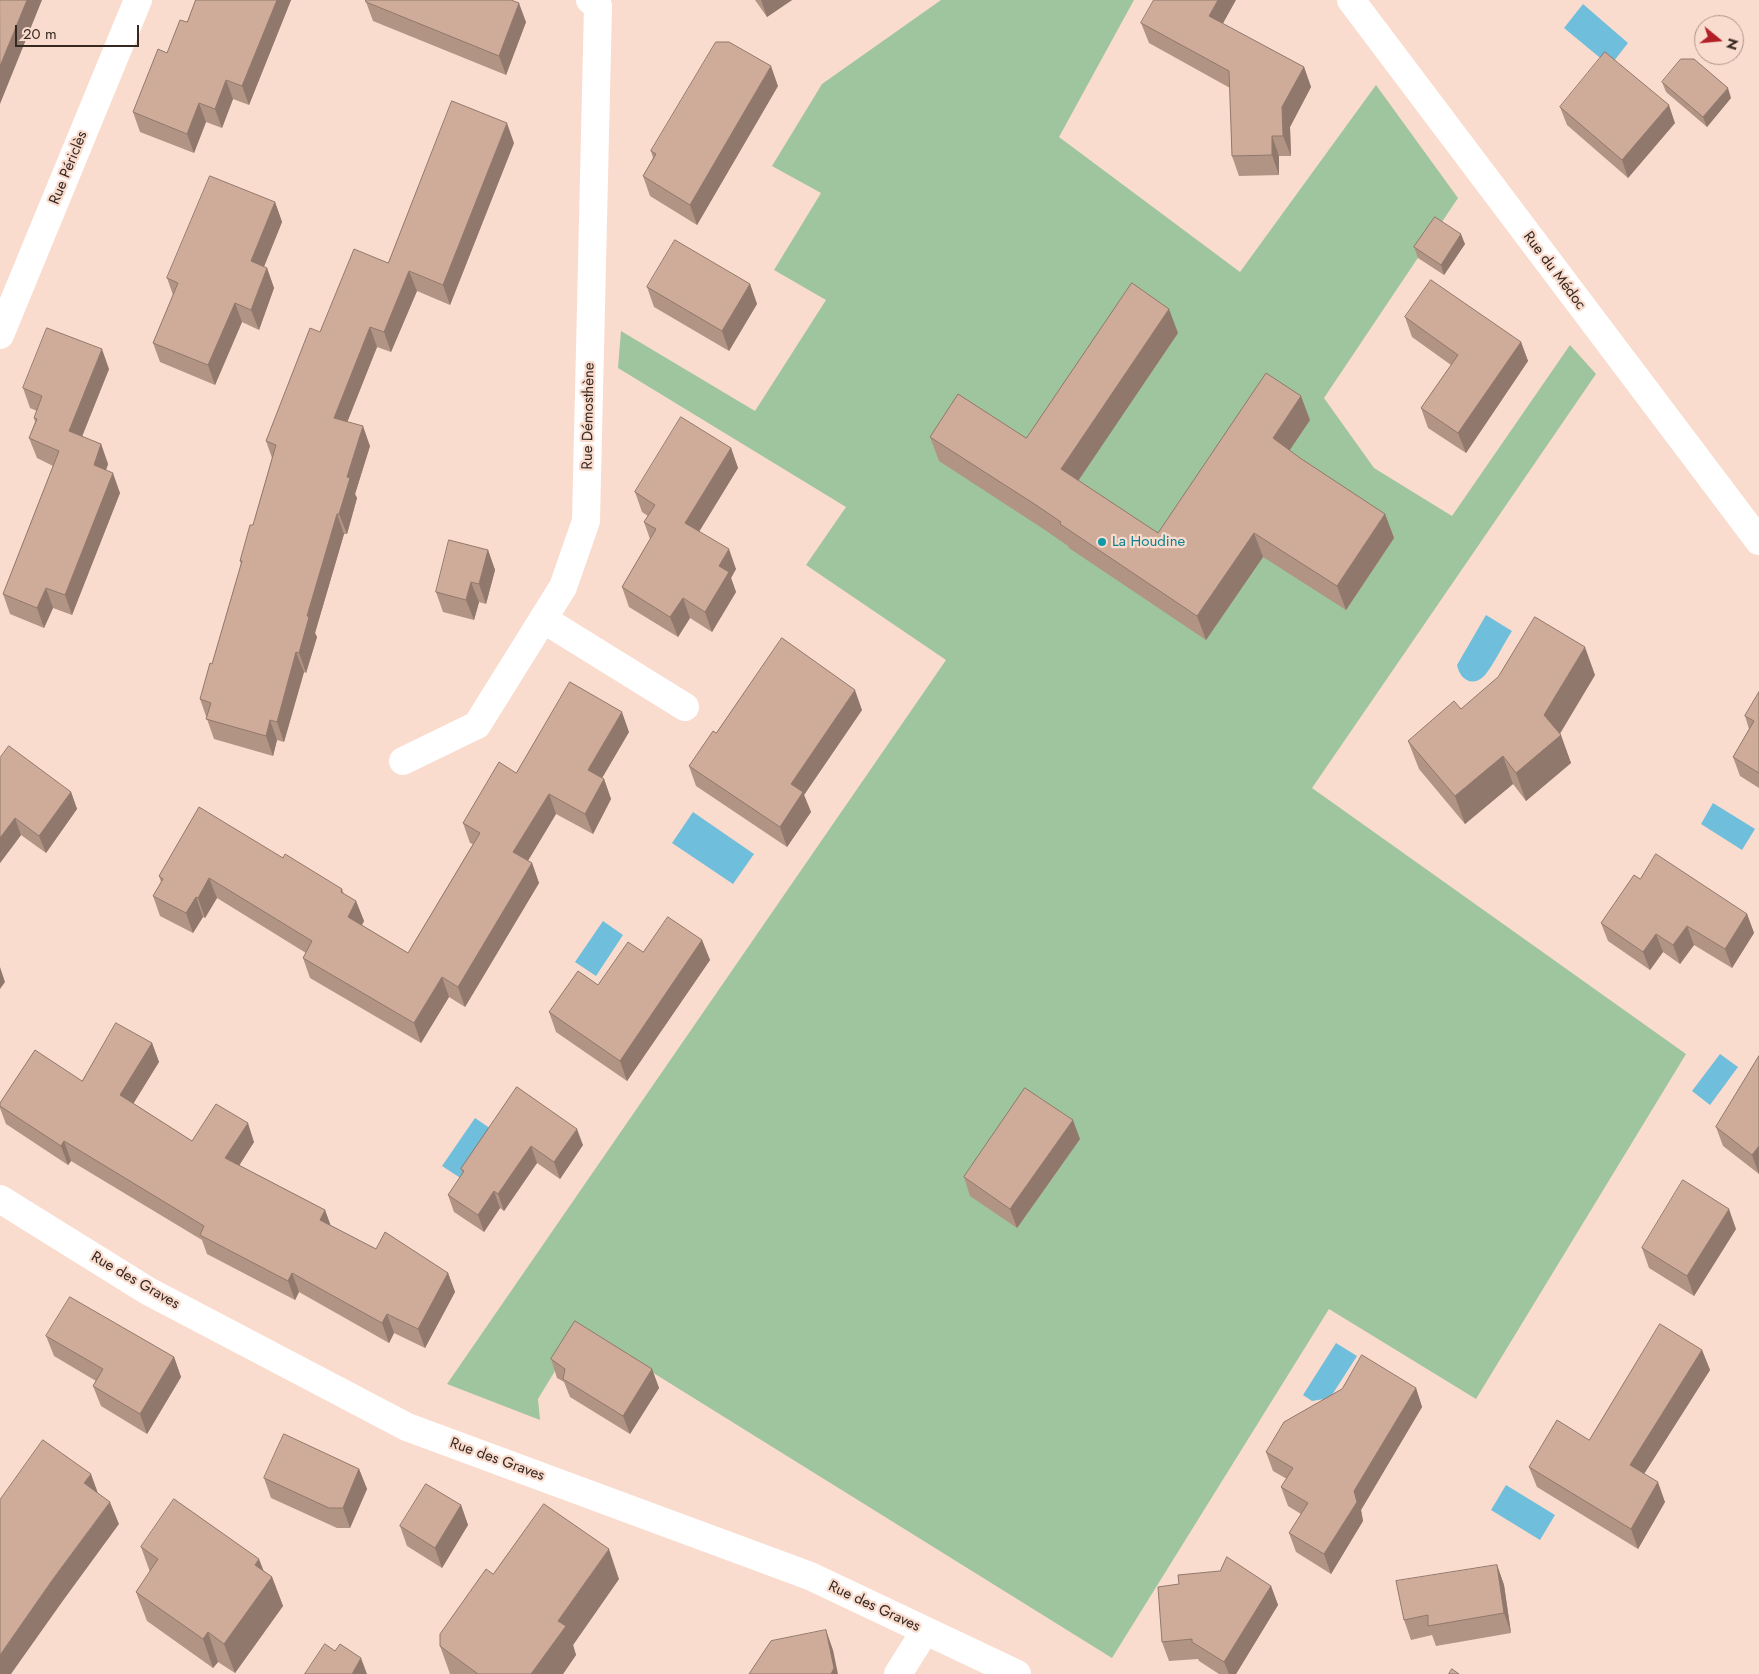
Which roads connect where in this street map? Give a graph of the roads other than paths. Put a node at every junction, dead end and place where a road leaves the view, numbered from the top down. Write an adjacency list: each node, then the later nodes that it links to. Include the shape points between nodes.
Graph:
1 (138, 0): 4 (street, Rue Périclès)
2 (1351, 0): 5 (street, Rue du Médoc)
3 (598, 2): 6 (street, Rue Démosthène, via 586,521 563,587)
4 (0, 335)
5 (1759, 541)
6 (543, 619): 7 (street); 8 (street, Rue Démosthène, via 477,725)
7 (685, 706)
8 (403, 761)
9 (0, 1199): 10 (street, Rue des Graves, via 148,1291 407,1427 810,1576)
10 (925, 1631): 11 (street); 12 (street, Rue des Graves)
11 (898, 1674)
12 (1017, 1674)

